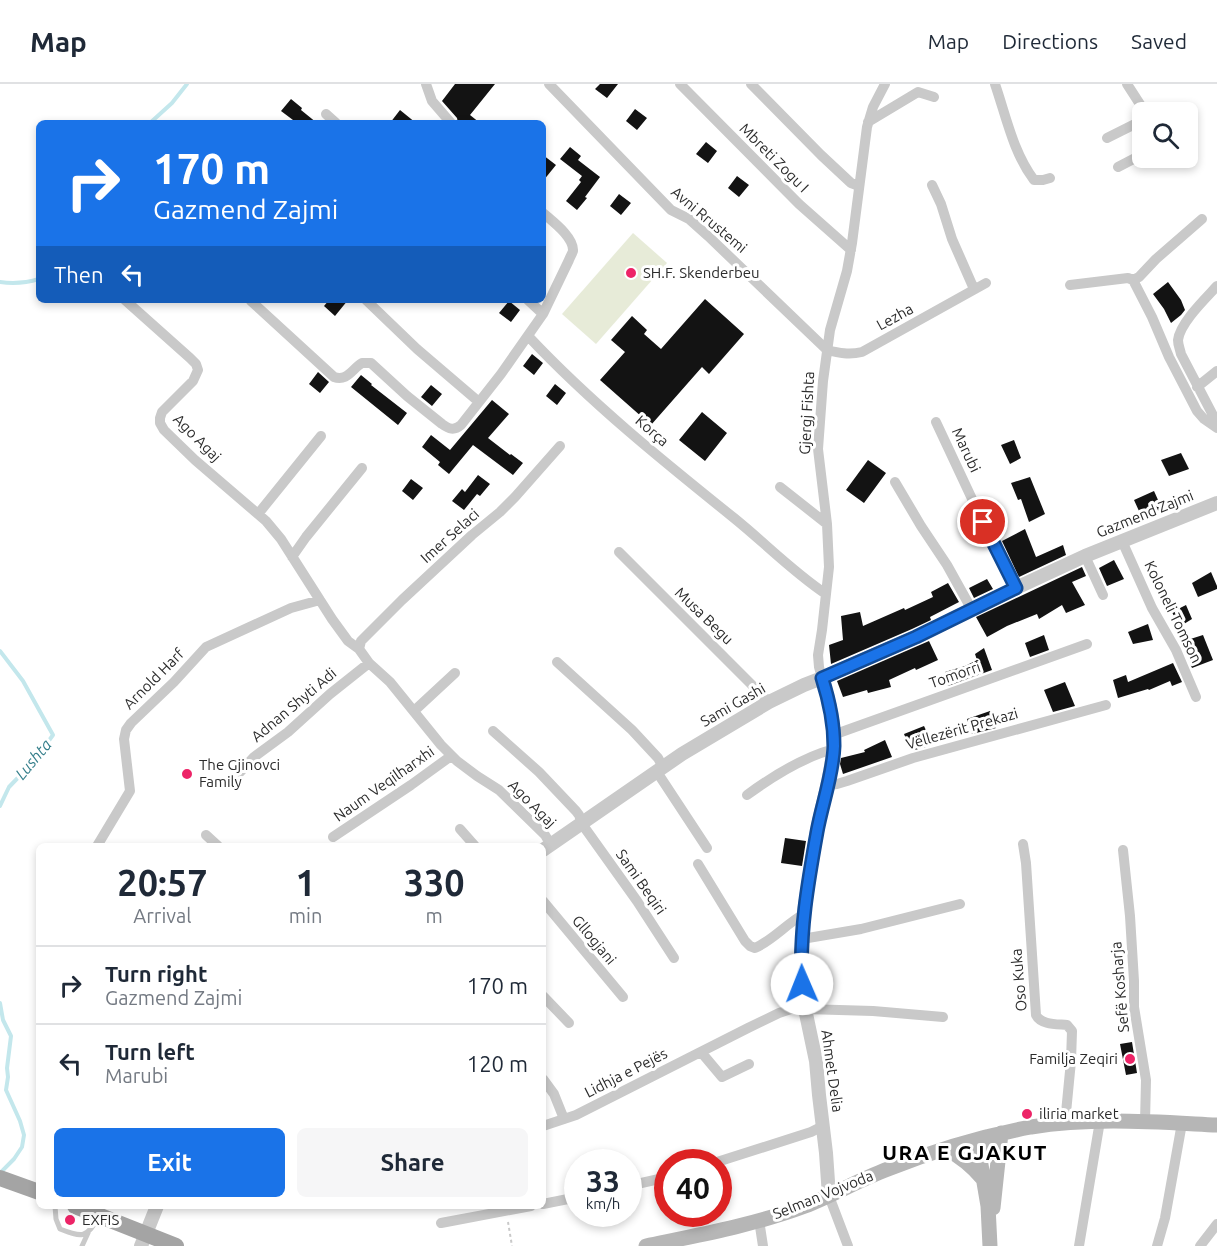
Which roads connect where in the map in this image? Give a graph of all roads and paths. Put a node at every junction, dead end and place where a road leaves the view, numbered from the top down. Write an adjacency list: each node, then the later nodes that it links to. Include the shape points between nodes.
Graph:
1 (426, 84): 12 (street, via 432,101)
2 (549, 84): 35 (street, Avni Rrustemi, via 671,210 708,236)
3 (680, 84): 23 (street, Mbreti Zogu I)
4 (751, 84): 20 (street, via 821,155)
5 (885, 84): 13 (street, Gjergj Fishta)
6 (995, 84): 18 (street, via 1026,170 1034,180)
7 (1127, 84): 9 (street)
8 (934, 97): 13 (street, via 918,92)
9 (1139, 102)
10 (326, 114): 11 (street)
11 (333, 120)
12 (448, 120)
13 (868, 122): 20 (street, Gjergj Fishta)
14 (1132, 126): 15 (street)
15 (1107, 138)
16 (1132, 160): 17 (street)
17 (1118, 167)
18 (1050, 178)
19 (932, 185): 28 (street)
20 (859, 186): 23 (street, Gjergj Fishta)
21 (546, 216): 33 (street, via 567,236 573,251)
22 (1202, 219): 24 (street)
23 (850, 250): 35 (street, Gjergj Fishta)
24 (1133, 280): 26 (street); 40 (street, via 1197,411)
25 (986, 283): 28 (street, Lezha)
26 (1070, 285)
27 (1217, 286): 37 (street, via 1178,338)
28 (974, 289): 35 (street, Lezha, via 862,352 844,354)
29 (128, 303): 47 (street, Ago Agaj, via 190,358 198,370 193,381 162,412 160,423 164,430)
30 (253, 303): 38 (street, via 334,377 344,378 362,363 370,363 447,428 457,428)
31 (369, 303): 38 (street)
32 (531, 303): 33 (street)
33 (543, 314): 34 (street)
34 (528, 336): 38 (street); 54 (street, Korça, via 641,442)
35 (827, 350): 48 (street, Gjergj Fishta, via 818,449)
36 (1217, 371): 37 (street)
37 (1197, 387): 40 (street)
38 (479, 402)
39 (936, 422): 53 (street, Marubi)
40 (1217, 426)
41 (321, 436): 47 (street)
42 (560, 446): 59 (street, Imer Selaci, via 500,512 361,641)
43 (362, 468): 52 (street)
44 (894, 482): 57 (street)
45 (780, 487): 48 (street)
46 (1217, 503): 49 (street, Gazmend Zajmi)
47 (258, 514): 52 (street, Ago Agaj)
48 (827, 524): 54 (street, Gjergj Fishta)
49 (1122, 541): 51 (street, Gazmend Zajmi); 64 (street, Koloneli Tomson)
50 (619, 552): 65 (street, Musa Begu)
51 (1085, 556): 53 (street, Gazmend Zajmi); 55 (street, Gazmend Zajmi)
52 (292, 557): 56 (street, Ago Agaj)
53 (1016, 588): 57 (street, Gazmend Zajmi)
54 (826, 594): 63 (street, Gjergj Fishta, via 818,655)
55 (1103, 595)
56 (320, 600): 59 (street, Ago Agaj, via 348,641); 79 (street, Arnold Harf, via 291,608 206,648 131,723 124,739 130,792)
57 (972, 610): 63 (street, Gazmend Zajmi)
58 (1087, 644): 69 (street, Tomorri)
59 (359, 649): 61 (street, Ago Agaj)
60 (556, 662): 71 (street, via 649,747)
61 (369, 663): 67 (street, Ago Agaj); 72 (street, Adnan Shyti Adi)
62 (455, 674): 67 (street)
63 (822, 678): 65 (street, Sami Gashi); 69 (street, Ahmet Delia)
64 (1196, 697)
65 (769, 702): 71 (street, Sami Gashi)
66 (1106, 705): 73 (street, Vëllezërit Prekazi)
67 (414, 711): 70 (street, Ago Agaj)
68 (493, 731): 75 (street, Sami Beqiri, via 539,772 576,811)
69 (834, 742): 73 (street, Ahmet Delia); 74 (street)
70 (452, 756): 78 (street, Naum Veqilharxhi); 83 (street, Ago Agaj, via 499,790 545,835)
71 (660, 770): 75 (street, Sami Gashi); 84 (street)
72 (240, 772)
73 (828, 785): 89 (street, Ahmet Delia)
74 (747, 795)
75 (582, 824): 83 (street, Sami Gashi); 91 (street, Sami Beqiri)
76 (460, 829): 81 (street)
77 (206, 836): 80 (street)
78 (333, 837)
79 (99, 843)
80 (214, 843)
81 (473, 843)
82 (1023, 844): 103 (street, Oso Kuka, via 1036,1015 1042,1022 1067,1025 1072,1031)
83 (547, 847)
84 (707, 848)
85 (1123, 850): 102 (street, Sefë Kosharja, via 1134,1007 1146,1080)
86 (698, 864): 89 (street, via 750,946 761,945)
87 (960, 904): 90 (street)
88 (546, 905): 92 (street, Gllogjani)
89 (804, 915): 90 (street, Ahmet Delia)
90 (802, 939): 94 (street, Ahmet Delia)
91 (674, 958)
92 (623, 998)
93 (546, 999): 96 (street)
94 (804, 1007): 95 (street); 97 (street, Lidhja e Pejës, via 779,1013); 107 (street, Ahmet Delia, via 816,1061)
95 (943, 1017)
96 (569, 1023)
97 (701, 1052): 98 (street, via 722,1077); 100 (street, Lidhja e Pejës)
98 (749, 1064)
99 (546, 1083): 100 (street)
100 (564, 1119): 105 (street, Lidhja e Pejës)
101 (1100, 1121): 102 (main road, Selman Vojvoda); 103 (main road, Selman Vojvoda); 135 (street)
102 (1145, 1122): 104 (main road, Selman Vojvoda)
103 (1065, 1123): 108 (main road, Selman Vojvoda)
104 (1182, 1123): 106 (main road, Selman Vojvoda); 136 (street)
105 (546, 1125)
106 (1217, 1125)
107 (823, 1126): 110 (street); 114 (street, Ahmet Delia)
108 (996, 1135): 109 (main road, Selman Vojvoda); 112 (main road, via 982,1143); 127 (main road)
109 (946, 1149): 112 (main road, via 970,1164); 114 (main road, Selman Vojvoda, via 885,1170)
110 (732, 1157)
111 (0, 1178): 113 (main road)
112 (982, 1178): 127 (main road)
113 (35, 1190)
114 (829, 1196): 123 (main road, Selman Vojvoda); 134 (street)
115 (564, 1200): 116 (street)
116 (546, 1203)
117 (55, 1209): 126 (lane, via 60,1229 76,1235)
118 (82, 1209): 122 (main road)
119 (512, 1209): 120 (street)
120 (506, 1210): 124 (street); 131 (path)
121 (154, 1212): 129 (street)
122 (100, 1216): 126 (lane); 130 (main road)
123 (759, 1220): 132 (main road, Selman Vojvoda); 133 (street, Selman Vojvoda)
124 (441, 1223)
125 (1217, 1224): 137 (street)
126 (88, 1233): 128 (lane)
127 (990, 1239)
128 (82, 1246)
129 (141, 1246)
130 (176, 1246)
131 (512, 1246)
132 (646, 1246)
133 (763, 1246)
134 (848, 1246)
135 (1079, 1246)
136 (1157, 1246)
137 (1200, 1246)

